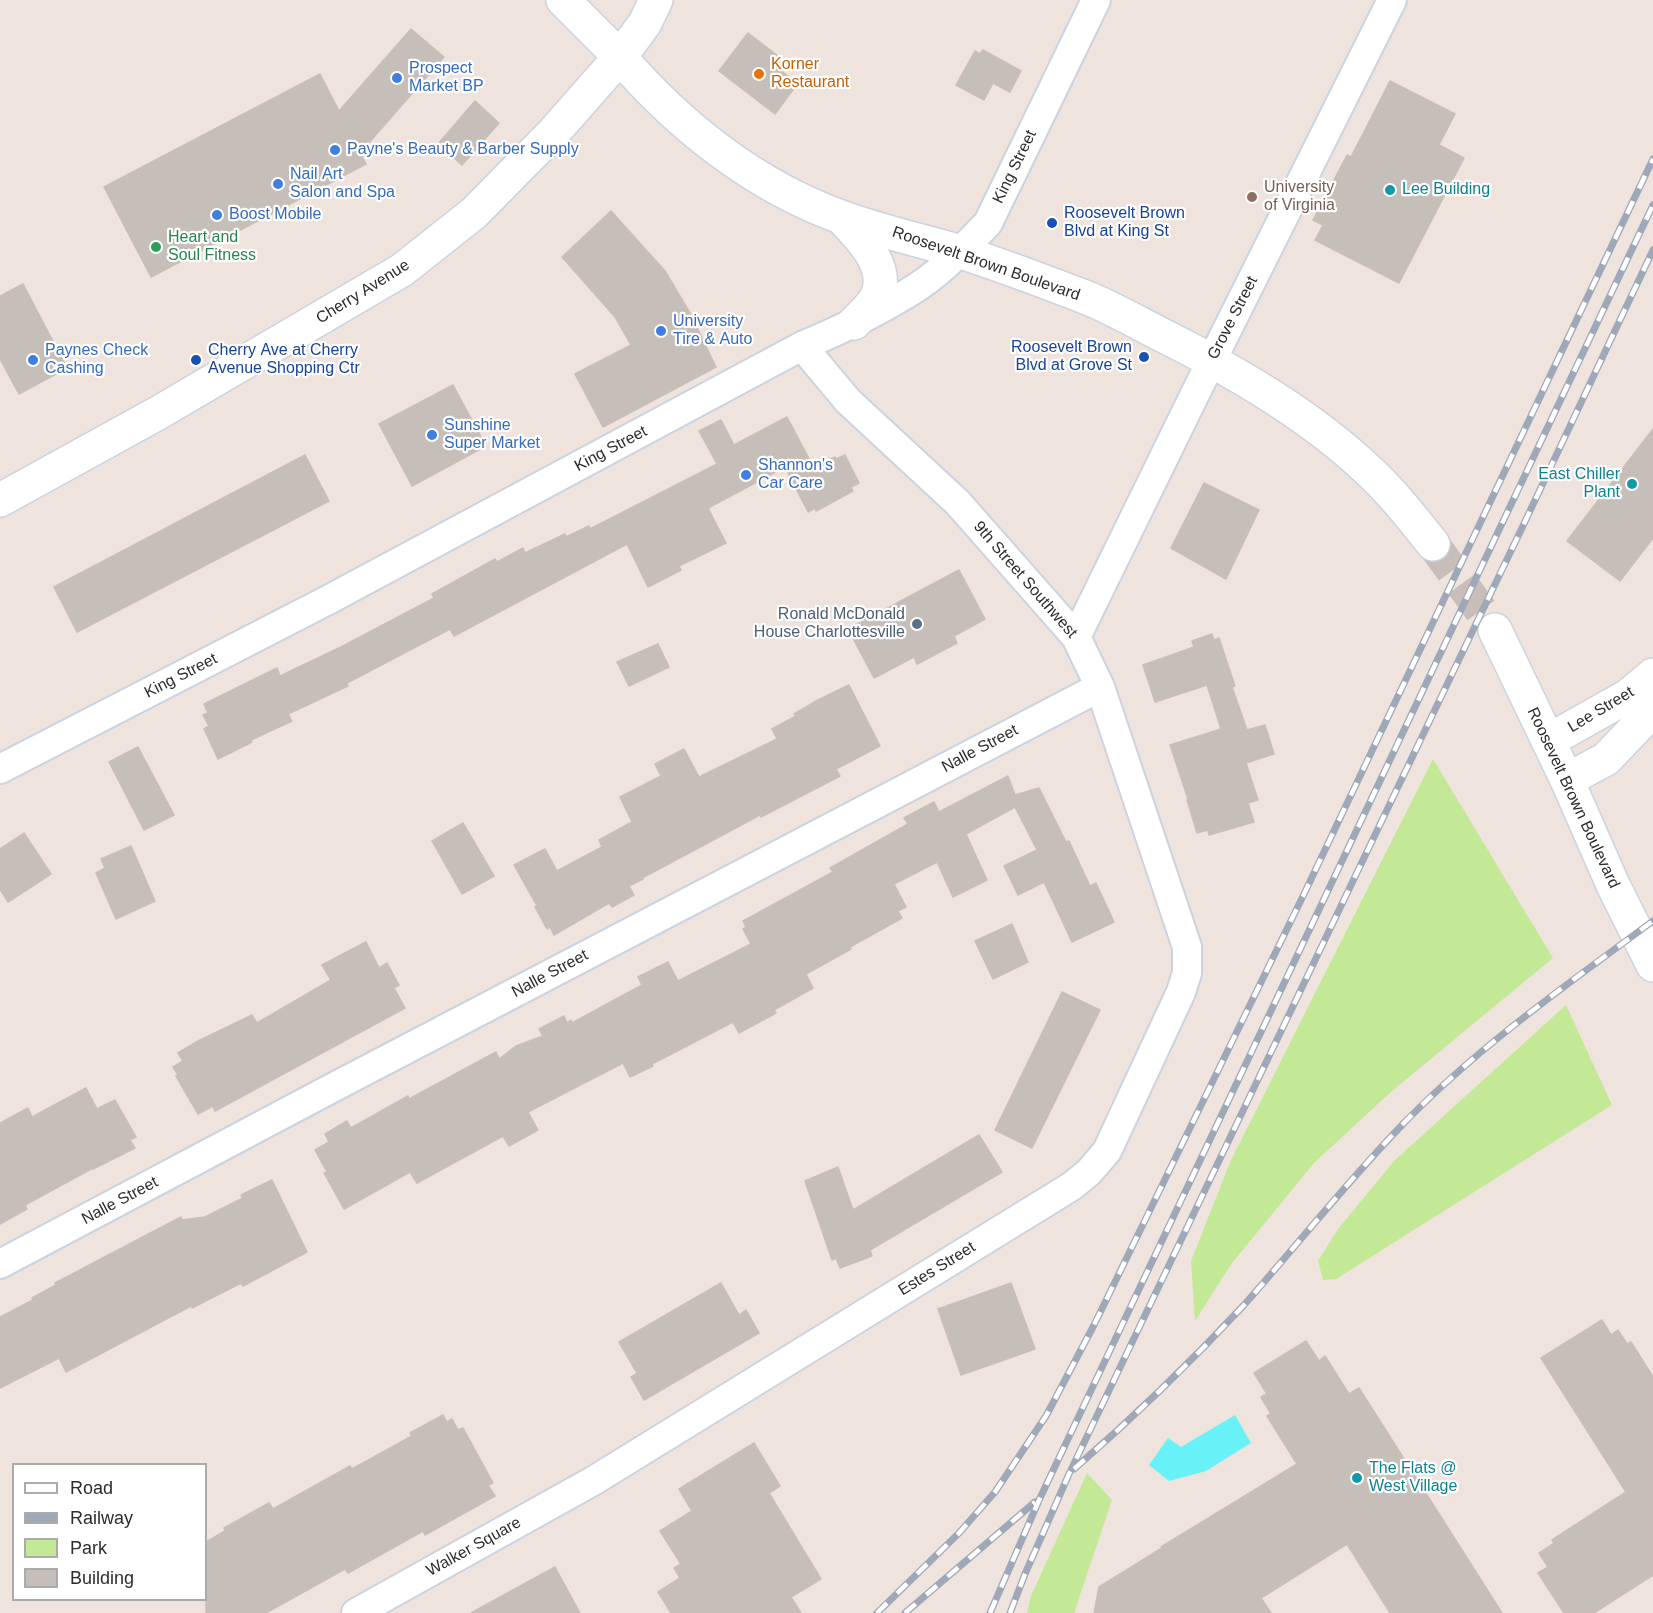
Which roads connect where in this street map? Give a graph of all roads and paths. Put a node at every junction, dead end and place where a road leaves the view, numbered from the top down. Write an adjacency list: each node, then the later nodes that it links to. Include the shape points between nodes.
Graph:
1 (563, 0): 5 (main road)
2 (656, 0): 5 (main road, Cherry Avenue)
3 (1096, 0): 7 (street, King Street, via 988,223)
4 (1392, 0): 10 (street, Grove Street)
5 (620, 57): 6 (main road, Roosevelt Brown Boulevard, via 648,89 714,147 771,184); 11 (main road, Cherry Avenue, via 554,132 474,213 402,270)
6 (841, 217): 7 (main road, Roosevelt Brown Boulevard); 8 (main road, via 866,242 879,271 876,298)
7 (960, 252): 8 (street, King Street, via 920,285); 10 (main road, Roosevelt Brown Boulevard, via 1093,301)
8 (854, 323): 9 (street, King Street)
9 (802, 346): 14 (street, 9th Street Southwest, via 848,401 958,503); 19 (street, King Street, via 328,600)
10 (1212, 360): 12 (main road, Roosevelt Brown Boulevard, via 1248,381 1361,464); 14 (street, Grove Street)
11 (0, 500)
12 (1433, 544)
13 (1495, 630): 18 (main road, Roosevelt Brown Boulevard)
14 (1076, 637): 16 (street, 9th Street Southwest)
15 (1653, 675): 18 (main road, Lee Street, via 1628,696)
16 (1100, 687): 22 (street, 9th Street Southwest, via 1187,947); 23 (street, Nalle Street)
17 (1653, 710): 20 (main road, Lee Street, via 1606,759)
18 (1548, 741): 20 (main road, Roosevelt Brown Boulevard)
19 (0, 769)
20 (1567, 780): 21 (main road, Roosevelt Brown Boulevard)
21 (1653, 965)
22 (1187, 973): 24 (street, Estes Street, via 1107,1151 1089,1172)
23 (0, 1264)
24 (593, 1481): 25 (street, Walker Square)
25 (356, 1613)

